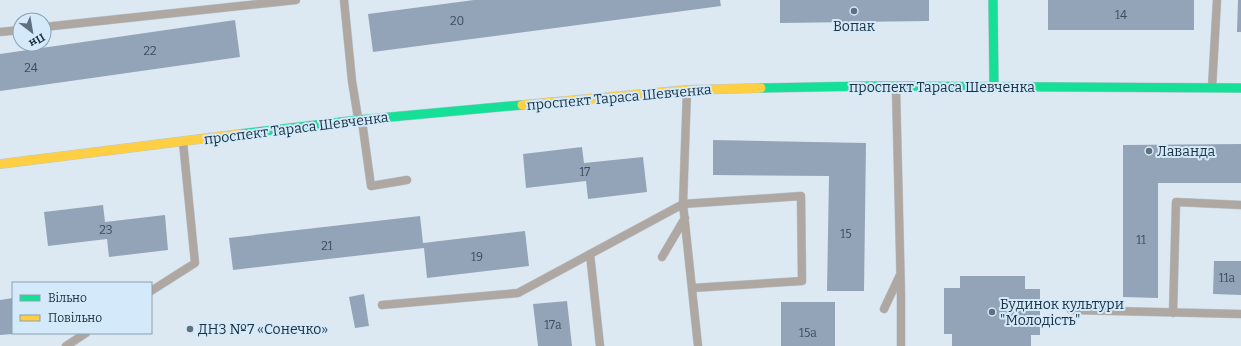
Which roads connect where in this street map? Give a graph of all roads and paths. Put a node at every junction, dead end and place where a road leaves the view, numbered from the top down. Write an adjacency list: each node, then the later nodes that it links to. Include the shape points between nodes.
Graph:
1 (296, 0): 5 (lane)
2 (344, 0): 13 (lane, via 352,81)
3 (993, 0): 8 (street)
4 (1217, 0): 10 (lane)
5 (52, 26)
6 (12, 31): 7 (lane)
7 (0, 32)
8 (994, 86): 9 (street, проспект Тараса Шевченка); 10 (street, проспект Тараса Шевченка)
9 (896, 87): 12 (street, проспект Тараса Шевченка); 22 (lane)
10 (1212, 88): 11 (street, проспект Тараса Шевченка)
11 (1241, 88)
12 (687, 90): 13 (street, проспект Тараса Шевченка); 17 (lane)
13 (360, 120): 14 (street, проспект Тараса Шевченка); 16 (lane, via 372,186)
14 (183, 141): 15 (street, проспект Тараса Шевченка); 24 (lane, via 195,263)
15 (0, 164)
16 (406, 180)
17 (683, 204): 19 (lane); 20 (lane); 23 (lane, via 801,196 802,281)
18 (1241, 205): 28 (lane, via 1176,202)
19 (684, 218): 21 (lane); 23 (lane)
20 (590, 254): 25 (lane, via 518,292); 32 (lane)
21 (662, 257)
22 (901, 274): 26 (lane); 34 (lane)
23 (692, 288): 33 (lane)
24 (152, 290)
25 (382, 305)
26 (884, 309)
27 (1071, 310): 28 (lane)
28 (1173, 312): 29 (lane)
29 (1241, 314)
30 (84, 334): 31 (lane)
31 (66, 346)
32 (600, 346)
33 (698, 346)
34 (901, 346)

